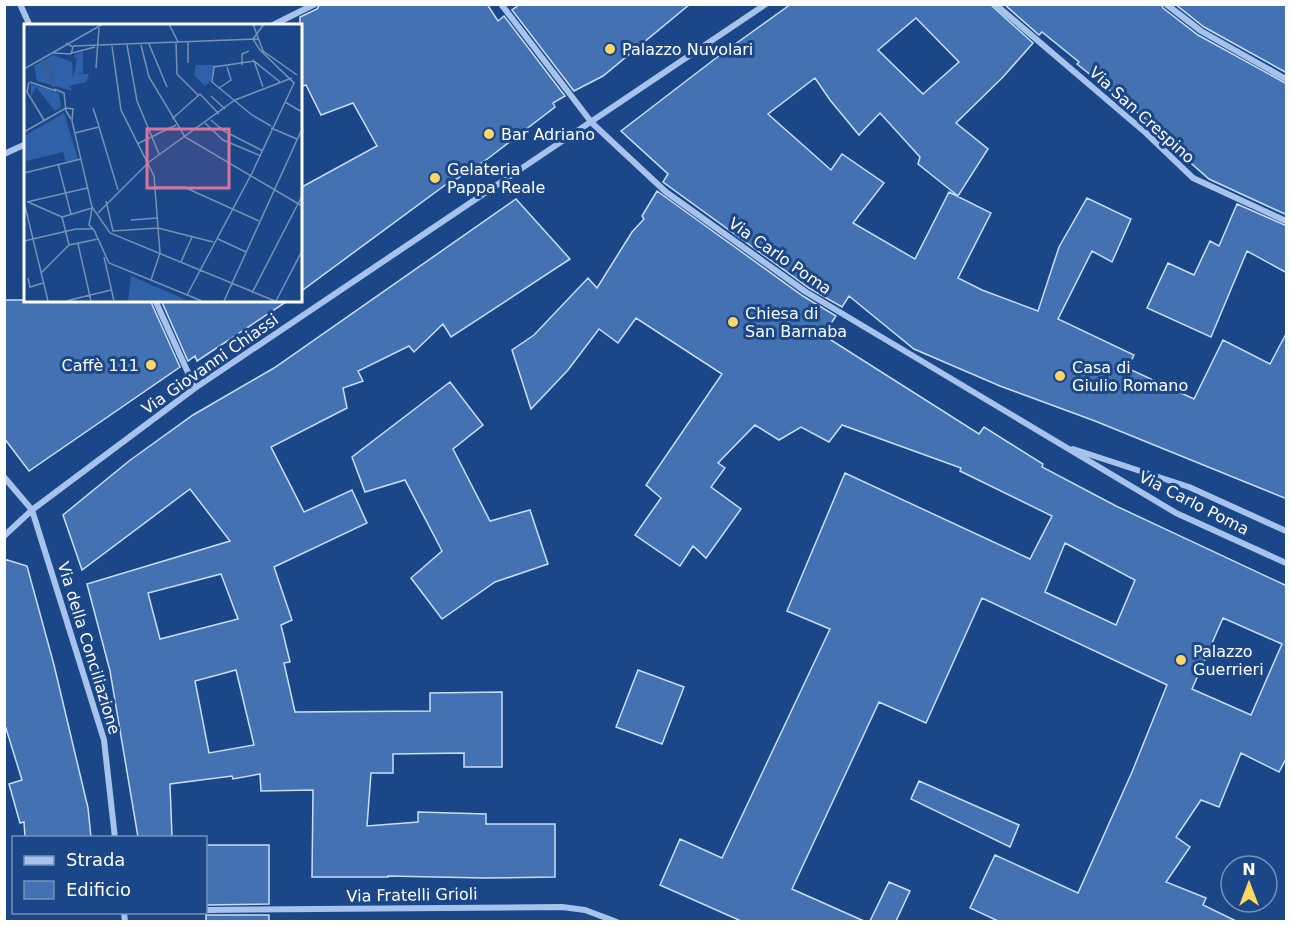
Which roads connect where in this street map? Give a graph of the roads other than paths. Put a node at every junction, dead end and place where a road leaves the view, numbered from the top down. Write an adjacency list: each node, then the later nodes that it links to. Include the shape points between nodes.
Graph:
1 (20, 4): 7 (street)
2 (315, 4): 8 (street)
3 (501, 4): 10 (street, Via Carlo Poma)
4 (766, 4): 10 (street, Via Giovanni Chiassi)
5 (995, 4): 13 (street, Via San Crespino, via 1193,178)
6 (1166, 4): 9 (street, via 1201,31)
7 (29, 24)
8 (275, 24)
9 (1287, 79)
10 (592, 123): 15 (street, Via Giovanni Chiassi); 16 (street, Via Carlo Poma, via 666,192 806,292)
11 (24, 145): 12 (street)
12 (4, 154)
13 (1287, 221)
14 (156, 302): 15 (street)
15 (195, 388): 18 (street, Via Giovanni Chiassi)
16 (1061, 445): 19 (street, Via Carlo Poma, via 1189,488); 21 (street, Via Carlo Poma, via 1176,513)
17 (4, 477): 18 (street, Via della Conciliazione)
18 (32, 510): 20 (street, Via Giovanni Chiassi); 22 (street, Via della Conciliazione, via 104,740)
19 (1287, 531)
20 (4, 536)
21 (1287, 563)
22 (115, 836)
23 (207, 910): 24 (street, Via Fratelli Grioli, via 562,907)
24 (617, 921)

